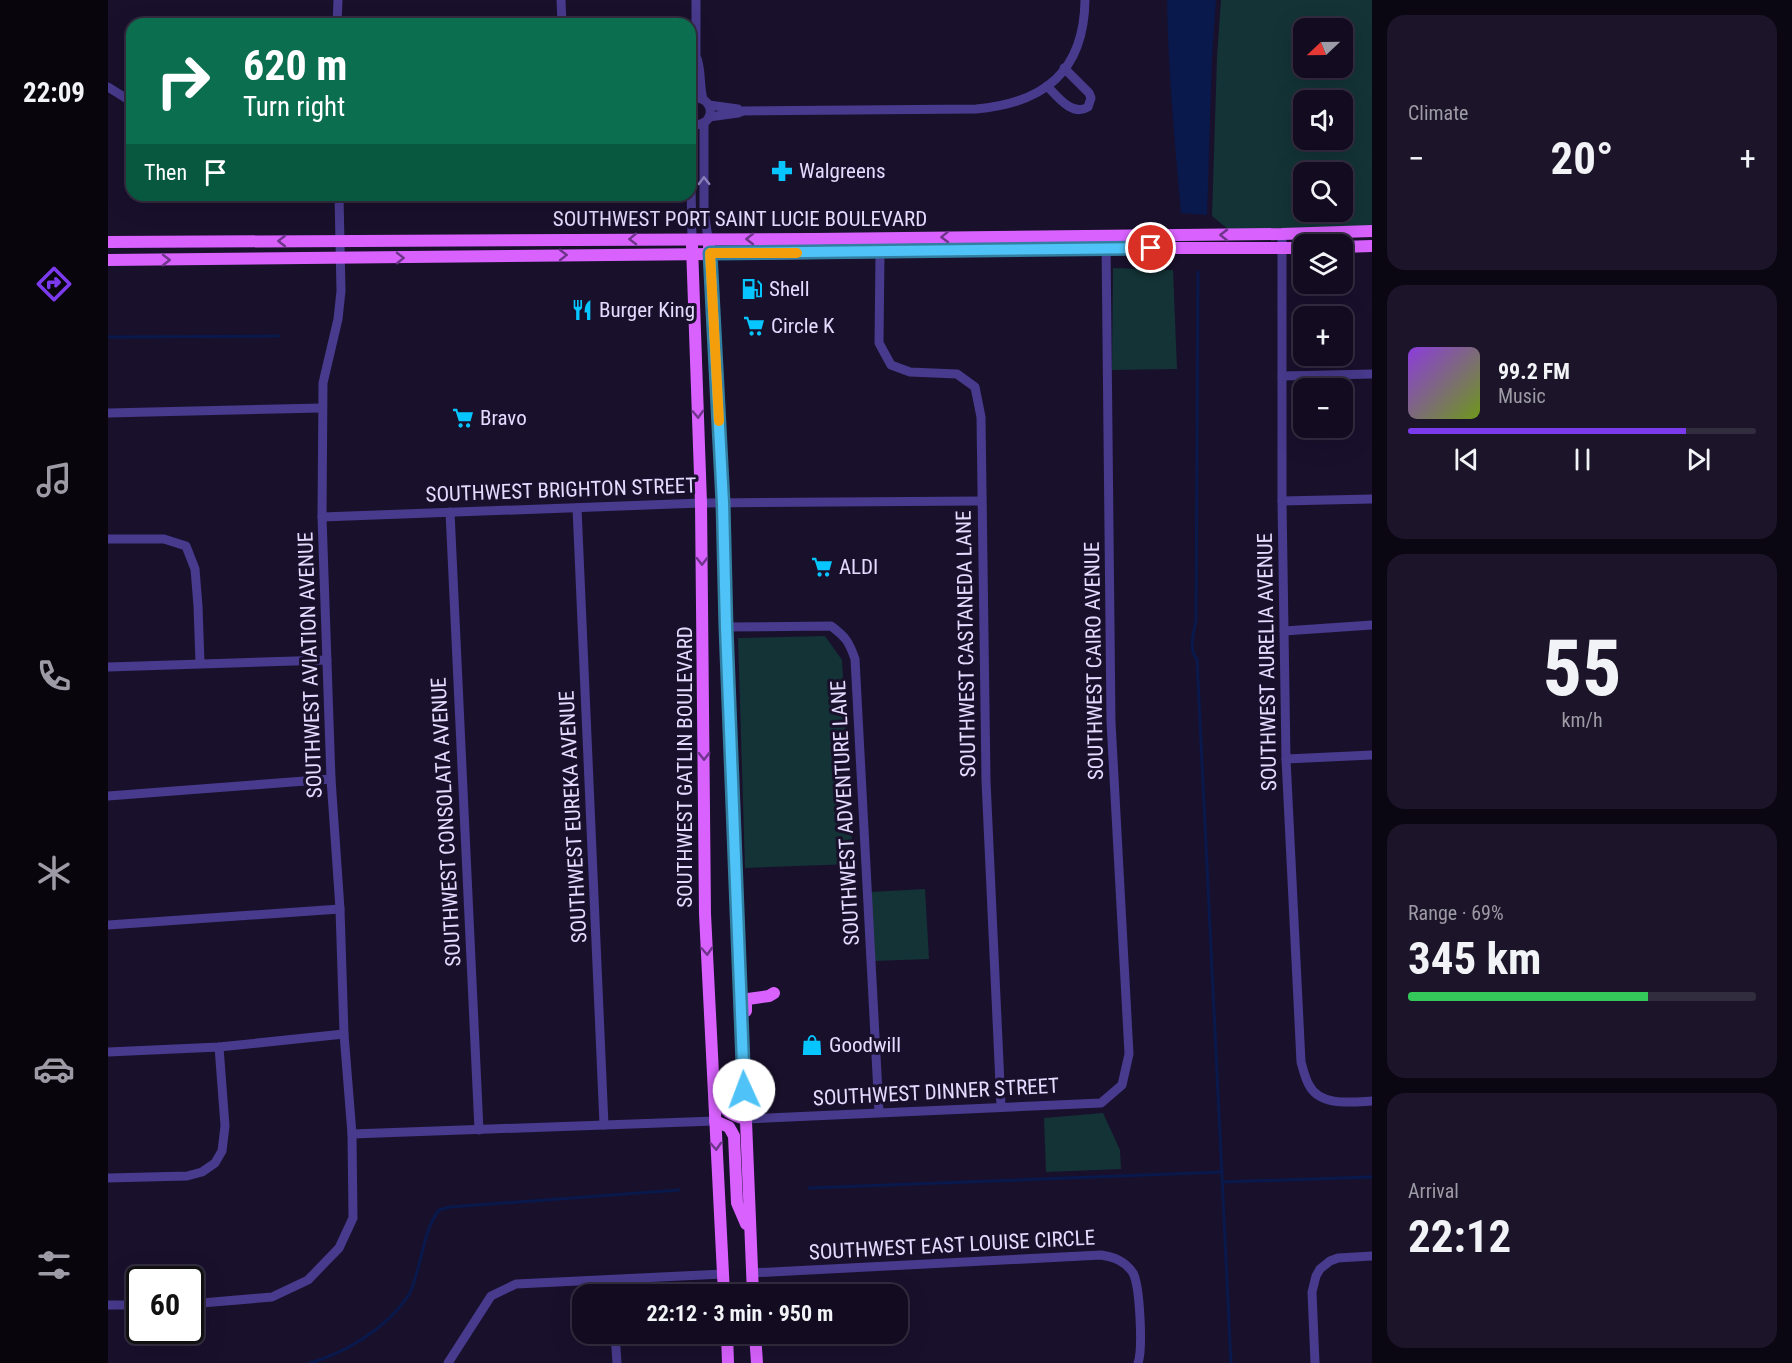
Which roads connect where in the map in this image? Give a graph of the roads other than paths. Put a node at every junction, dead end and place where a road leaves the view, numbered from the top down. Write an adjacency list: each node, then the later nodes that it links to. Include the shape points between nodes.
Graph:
1 (338, 0): 5 (street)
2 (561, 0): 6 (street)
3 (696, 0): 7 (street)
4 (1085, 0): 8 (street, via 1080,41)
5 (338, 18)
6 (562, 18)
7 (696, 56): 13 (street)
8 (1064, 68): 9 (street); 9 (street, via 1089,93 1088,107 1071,108)
9 (1047, 86): 14 (street, via 1020,101 987,108)
10 (108, 87): 12 (street)
11 (696, 97): 13 (street)
12 (126, 98)
13 (706, 102): 14 (street); 15 (street)
14 (743, 111): 15 (street)
15 (706, 120): 16 (street); 21 (street, one-way to 15, via 702,134)
16 (696, 125)
17 (339, 201): 23 (street, SOUTHWEST AVIATION AVENUE)
18 (691, 201): 22 (street)
19 (1372, 231): 20 (main road, SOUTHWEST PORT SAINT LUCIE BOULEVARD)
20 (1282, 234): 24 (main road, SOUTHWEST PORT SAINT LUCIE BOULEVARD, one-way to 24); 28 (street, SOUTHWEST AURELIA AVENUE)
21 (708, 238): 22 (main road, SOUTHWEST PORT SAINT LUCIE BOULEVARD); 24 (main road, SOUTHWEST PORT SAINT LUCIE BOULEVARD, one-way to 21); 32 (main road, SOUTHWEST GATLIN BOULEVARD)
22 (692, 239): 23 (main road, SOUTHWEST PORT SAINT LUCIE BOULEVARD, one-way to 23); 31 (main road, SOUTHWEST GATLIN BOULEVARD)
23 (341, 241): 25 (main road, SOUTHWEST PORT SAINT LUCIE BOULEVARD, one-way to 25); 33 (street, SOUTHWEST AVIATION AVENUE)
24 (1106, 241): 28 (main road, SOUTHWEST PORT SAINT LUCIE BOULEVARD); 30 (main road, SOUTHWEST PORT SAINT LUCIE BOULEVARD); 65 (street, SOUTHWEST CAIRO AVENUE, via 1111,722 1129,1054)
25 (108, 242)
26 (1372, 246): 27 (main road)
27 (1353, 247)
28 (1282, 248): 29 (main road, SOUTHWEST PORT SAINT LUCIE BOULEVARD); 36 (street, SOUTHWEST AURELIA AVENUE)
29 (1293, 248)
30 (880, 252): 32 (main road, SOUTHWEST PORT SAINT LUCIE BOULEVARD); 40 (street, SOUTHWEST CASTANEDA LANE, via 879,343 891,365 910,372 957,374 975,387 981,417)
31 (692, 253): 32 (main road, SOUTHWEST PORT SAINT LUCIE BOULEVARD); 33 (main road, SOUTHWEST PORT SAINT LUCIE BOULEVARD, one-way to 31); 42 (main road, SOUTHWEST GATLIN BOULEVARD, one-way to 42)
32 (710, 253): 43 (main road, SOUTHWEST GATLIN BOULEVARD)
33 (341, 259): 34 (main road, SOUTHWEST PORT SAINT LUCIE BOULEVARD, one-way to 33); 37 (street, SOUTHWEST AVIATION AVENUE, via 338,319 323,383)
34 (108, 260)
35 (1372, 374): 36 (street)
36 (1282, 376): 41 (street, SOUTHWEST AURELIA AVENUE)
37 (322, 408): 38 (street); 46 (street, SOUTHWEST AVIATION AVENUE)
38 (108, 413)
39 (1372, 499): 41 (street)
40 (981, 501): 43 (street, SOUTHWEST BRIGHTON STREET); 68 (street, SOUTHWEST CASTANEDA LANE, via 986,782)
41 (1282, 501): 50 (street, SOUTHWEST AURELIA AVENUE)
42 (701, 502): 43 (street, SOUTHWEST BRIGHTON STREET); 44 (street, SOUTHWEST BRIGHTON STREET); 61 (main road, SOUTHWEST GATLIN BOULEVARD, one-way to 61, via 705,914)
43 (723, 503): 49 (main road, SOUTHWEST GATLIN BOULEVARD)
44 (577, 508): 45 (street, SOUTHWEST BRIGHTON STREET); 72 (street, SOUTHWEST EUREKA AVENUE)
45 (450, 512): 46 (street, SOUTHWEST BRIGHTON STREET); 73 (street, SOUTHWEST CONSOLATA AVENUE)
46 (322, 517): 51 (street, SOUTHWEST AVIATION AVENUE)
47 (108, 539): 52 (street, via 164,539 186,546 195,569)
48 (1372, 625): 50 (street)
49 (726, 627): 60 (main road, SOUTHWEST GATLIN BOULEVARD); 69 (street, SOUTHWEST ADVENTURE LANE, via 831,626 850,644 855,659)
50 (1284, 631): 55 (street, SOUTHWEST AURELIA AVENUE)
51 (327, 660): 52 (street); 56 (street, SOUTHWEST AVIATION AVENUE)
52 (200, 663): 53 (street)
53 (108, 667)
54 (1372, 755): 55 (street)
55 (1286, 759): 67 (street, SOUTHWEST AURELIA AVENUE, via 1301,1062 1309,1087 1321,1096 1339,1102)
56 (331, 779): 57 (street); 58 (street, SOUTHWEST AVIATION AVENUE)
57 (108, 796)
58 (340, 909): 59 (street); 62 (street, SOUTHWEST AVIATION AVENUE)
59 (108, 925)
60 (740, 981): 66 (main road, SOUTHWEST GATLIN BOULEVARD); 66 (main road, via 748,989 774,993 746,1001 748,1068)
61 (710, 1018): 70 (main road, via 717,1035 721,1102 734,1116); 71 (main road, SOUTHWEST GATLIN BOULEVARD)
62 (344, 1034): 63 (street); 74 (street, SOUTHWEST AVIATION AVENUE)
63 (219, 1047): 64 (street); 75 (street, via 225,1126 222,1151 215,1163 188,1176)
64 (108, 1052)
65 (1122, 1085): 68 (street, SOUTHWEST DINNER STREET, via 1101,1103)
66 (744, 1090): 70 (main road, SOUTHWEST GATLIN BOULEVARD)
67 (1372, 1101)
68 (1001, 1106): 69 (street, SOUTHWEST DINNER STREET)
69 (879, 1113): 70 (street, SOUTHWEST DINNER STREET)
70 (745, 1119): 76 (main road, SOUTHWEST GATLIN BOULEVARD)
71 (715, 1121): 72 (street); 76 (main road, via 729,1127 734,1136 737,1203); 79 (main road, SOUTHWEST GATLIN BOULEVARD, one-way to 79)
72 (604, 1125): 73 (street)
73 (479, 1130): 74 (street)
74 (352, 1134): 84 (street, SOUTHWEST AVIATION AVENUE, via 352,1218 339,1248 308,1280 272,1297)
75 (108, 1178)
76 (749, 1233): 78 (main road, SOUTHWEST GATLIN BOULEVARD)
77 (1372, 1256): 95 (street, via 1338,1258 1320,1269 1312,1292)
78 (752, 1273): 83 (main road, SOUTHWEST GATLIN BOULEVARD); 94 (street, SOUTHWEST EAST LOUISE CIRCLE, via 1101,1255 1119,1260 1135,1277 1140,1323)
79 (723, 1274): 80 (street); 82 (main road, SOUTHWEST GATLIN BOULEVARD)
80 (613, 1280): 81 (street); 90 (street, via 516,1284 491,1296)
81 (613, 1284)
82 (724, 1284)
83 (753, 1284)
84 (204, 1303)
85 (108, 1305): 86 (street)
86 (126, 1305)
87 (615, 1344): 91 (street)
88 (727, 1344): 92 (main road)
89 (756, 1344): 93 (main road)
90 (448, 1363)
91 (616, 1363)
92 (728, 1363)
93 (757, 1363)
94 (1138, 1363)
95 (1315, 1363)

